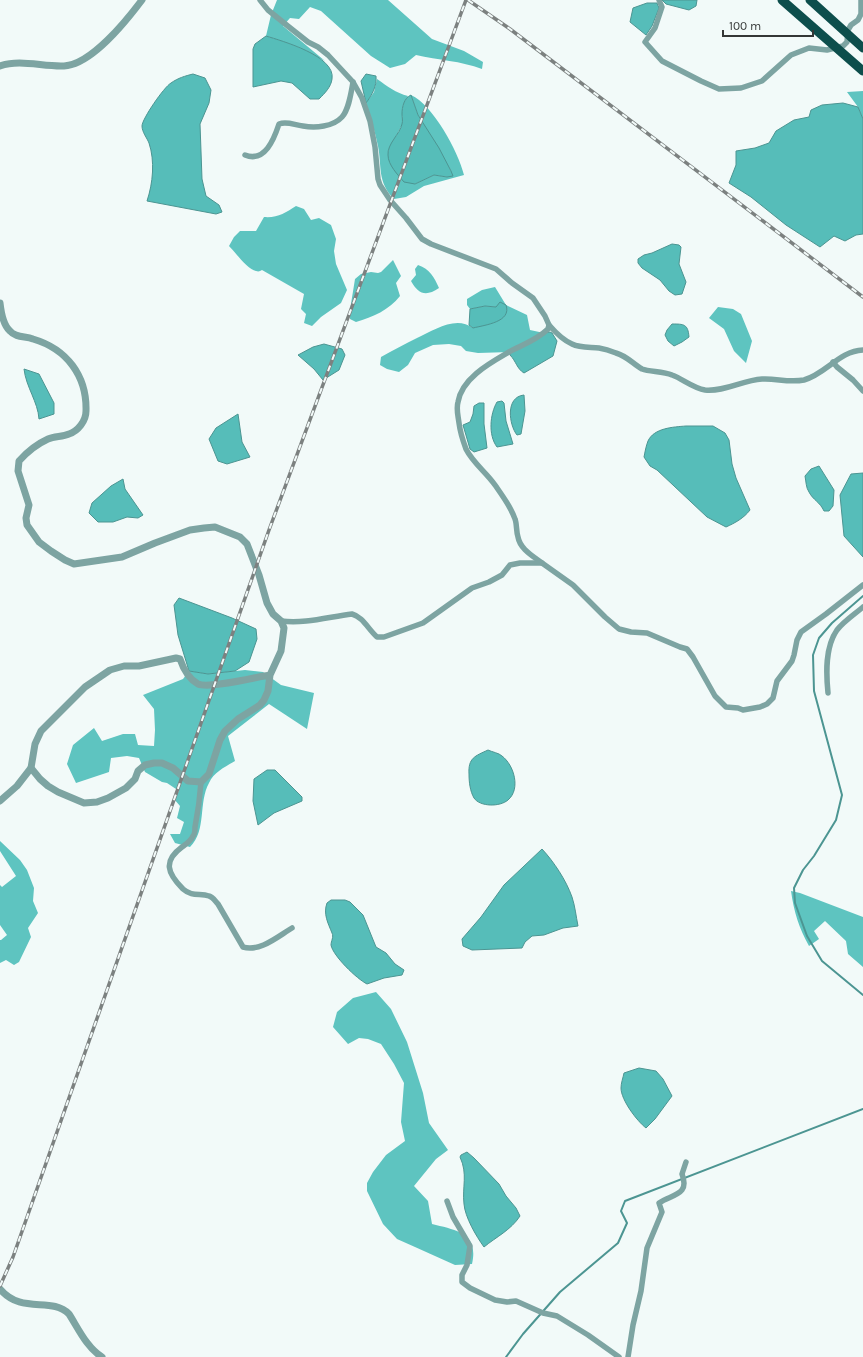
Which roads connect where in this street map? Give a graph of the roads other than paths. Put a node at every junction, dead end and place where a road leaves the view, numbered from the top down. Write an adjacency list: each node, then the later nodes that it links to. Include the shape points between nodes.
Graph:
1 (142, 0): 9 (street, via 122,26 76,64 66,66 14,63)
2 (260, 0): 11 (street, via 268,10 328,55)
3 (659, 0): 7 (street, via 662,7 655,28 645,42 662,61 720,89 741,88 762,81 791,55 809,48)
4 (782, 0): 7 (highway)
5 (810, 0): 8 (highway)
6 (861, 0): 7 (street, via 861,14 848,30 847,42)
7 (836, 48): 10 (highway)
8 (863, 48)
9 (0, 66)
10 (863, 71)
11 (353, 82): 12 (street, via 348,104 341,118 330,124 313,127 279,124 265,152 258,156); 14 (street, via 370,121 378,179 390,200 422,239 496,269 533,298)
12 (245, 155)
13 (0, 303): 21 (street, via 5,324 15,336 31,338 51,346 69,360 77,371 85,397 86,417 79,428 69,434 49,438 32,448 19,461 18,471 29,505 27,525 32,534 51,551 74,564 122,558 190,530 215,527 240,537 247,544 267,603 273,614)
14 (549, 325): 16 (street, via 570,344 619,353 643,369 672,375 706,390 763,379 787,382 803,380 820,374); 18 (street, via 544,333 501,357 472,378 460,393 457,409 466,449 495,484 510,508 522,546)
15 (863, 350): 16 (street)
16 (833, 362): 17 (street)
17 (863, 391)
18 (542, 563): 19 (street, via 573,585 619,629 647,633 687,649 718,699 726,707 743,710 760,707 773,698 777,681 792,661 801,632); 21 (street, via 510,565 502,575 472,588 423,623 384,637 377,637 357,615 352,614 307,622)
19 (863, 585)
20 (863, 607): 23 (street, via 838,629 831,641 826,673)
21 (281, 621): 22 (street, via 284,628 282,644)
22 (270, 675): 24 (street, via 199,684 185,671 180,659 176,658 110,670 85,687 41,731 35,744); 25 (street, via 264,700 225,731 209,774)
23 (828, 693)
24 (31, 768): 25 (street, via 48,786 84,802 97,802 126,788 135,779 138,771 154,762 173,768 188,780); 26 (street, via 17,786)
25 (201, 782): 27 (street, via 193,837 171,856 168,863 175,880 191,894 213,898 243,947 258,948)
26 (0, 801)
27 (292, 928)
28 (686, 1162): 33 (street, via 682,1174 685,1186 680,1192 659,1203 662,1212 648,1248)
29 (447, 1201): 32 (street, via 470,1246 468,1265 462,1282 495,1300 516,1301 557,1316)
30 (0, 1289): 31 (street, via 19,1303 52,1306 64,1310 91,1348)
31 (102, 1357)
32 (619, 1357)
33 (628, 1357)

